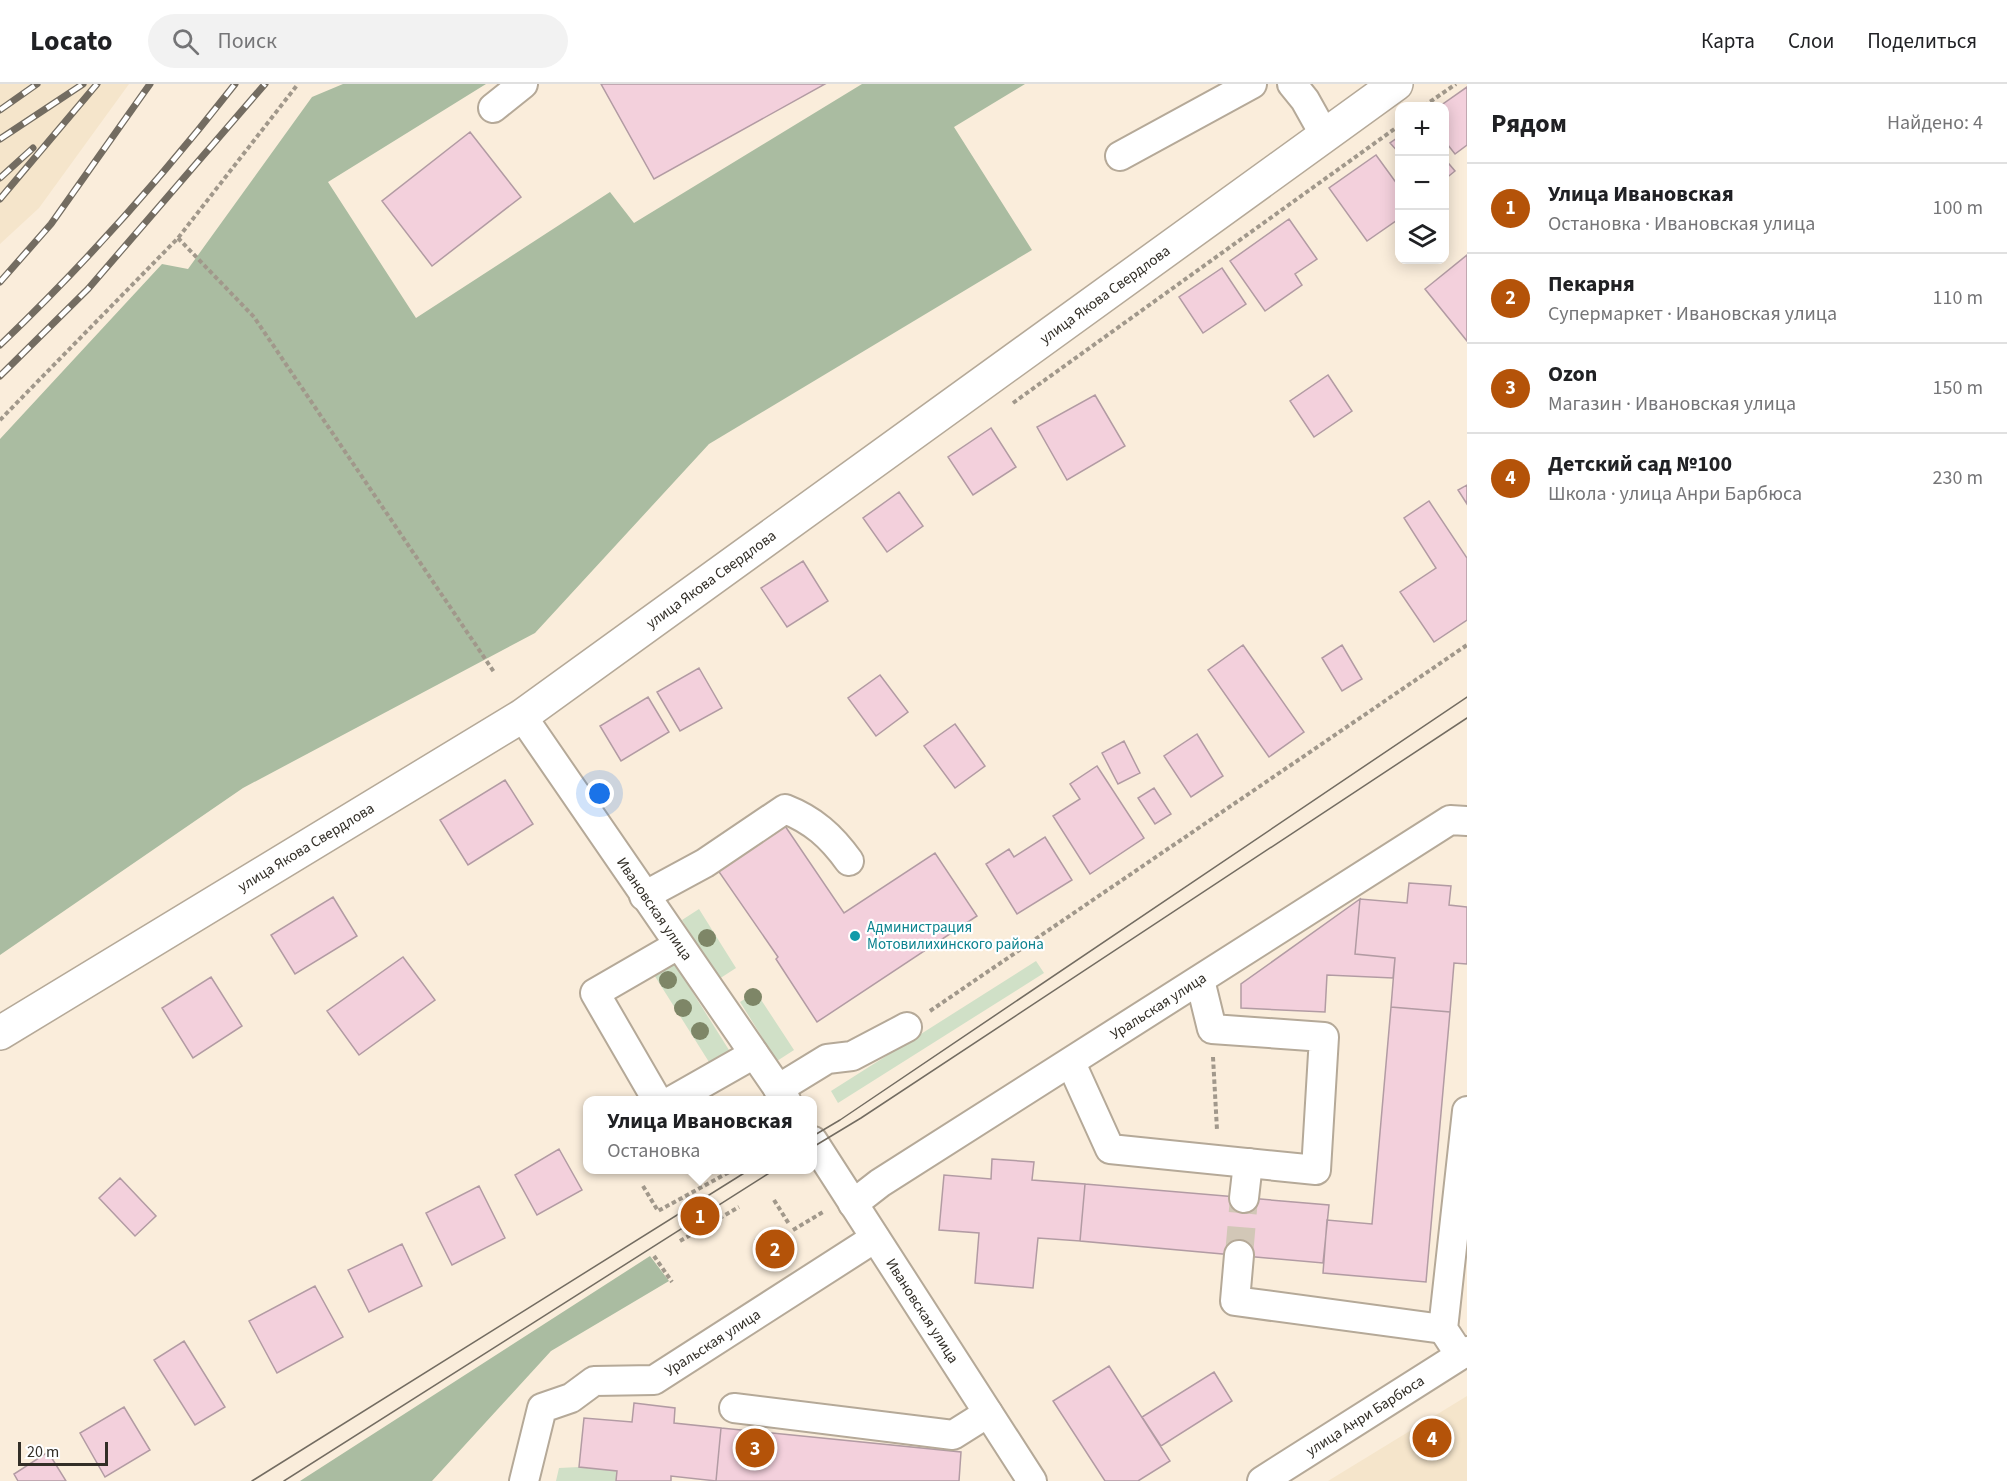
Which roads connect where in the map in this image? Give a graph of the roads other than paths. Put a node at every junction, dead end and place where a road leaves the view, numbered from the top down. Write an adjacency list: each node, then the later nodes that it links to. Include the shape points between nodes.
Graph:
1 (523, 84): 5 (street)
2 (1252, 84): 7 (street)
3 (1292, 84): 6 (street)
4 (1396, 84): 6 (main road, улица Якова Свердлова)
5 (493, 108)
6 (1324, 134): 8 (main road, улица Якова Свердлова)
7 (1120, 156)
8 (522, 716): 11 (street, Ивановская улица); 15 (main road, улица Якова Свердлова)
9 (1467, 821): 13 (street, Уральская улица, via 1450,820)
10 (849, 861): 11 (street, via 808,818 785,809 705,863)
11 (644, 896): 12 (street, Ивановская улица)
12 (678, 945): 16 (street, Ивановская улица); 19 (street, via 595,993)
13 (1200, 980): 17 (street, Уральская улица); 23 (street, via 1212,1029 1324,1037 1316,1170)
14 (907, 1027): 18 (street, via 852,1056 827,1059)
15 (0, 1033)
16 (754, 1054): 18 (street, Ивановская улица); 20 (street)
17 (1071, 1063): 23 (street, via 1110,1149); 25 (street, Уральская улица)
18 (782, 1095)
19 (654, 1096)
20 (681, 1096)
21 (1467, 1111): 28 (street)
22 (817, 1150): 25 (street, Ивановская улица)
23 (1248, 1163): 24 (street)
24 (1244, 1198)
25 (842, 1206): 26 (street, Ивановская улица)
26 (875, 1238): 31 (street, Ивановская улица); 32 (street, Уральская улица, via 654,1380 594,1381 571,1398 542,1408)
27 (1239, 1255): 28 (street, via 1235,1301)
28 (1443, 1329): 29 (street)
29 (1464, 1353): 34 (street, улица Анри Барбюса)
30 (734, 1408): 31 (street, via 953,1435)
31 (988, 1413): 33 (street, Ивановская улица)
32 (524, 1481)
33 (1032, 1481)
34 (1262, 1481)

